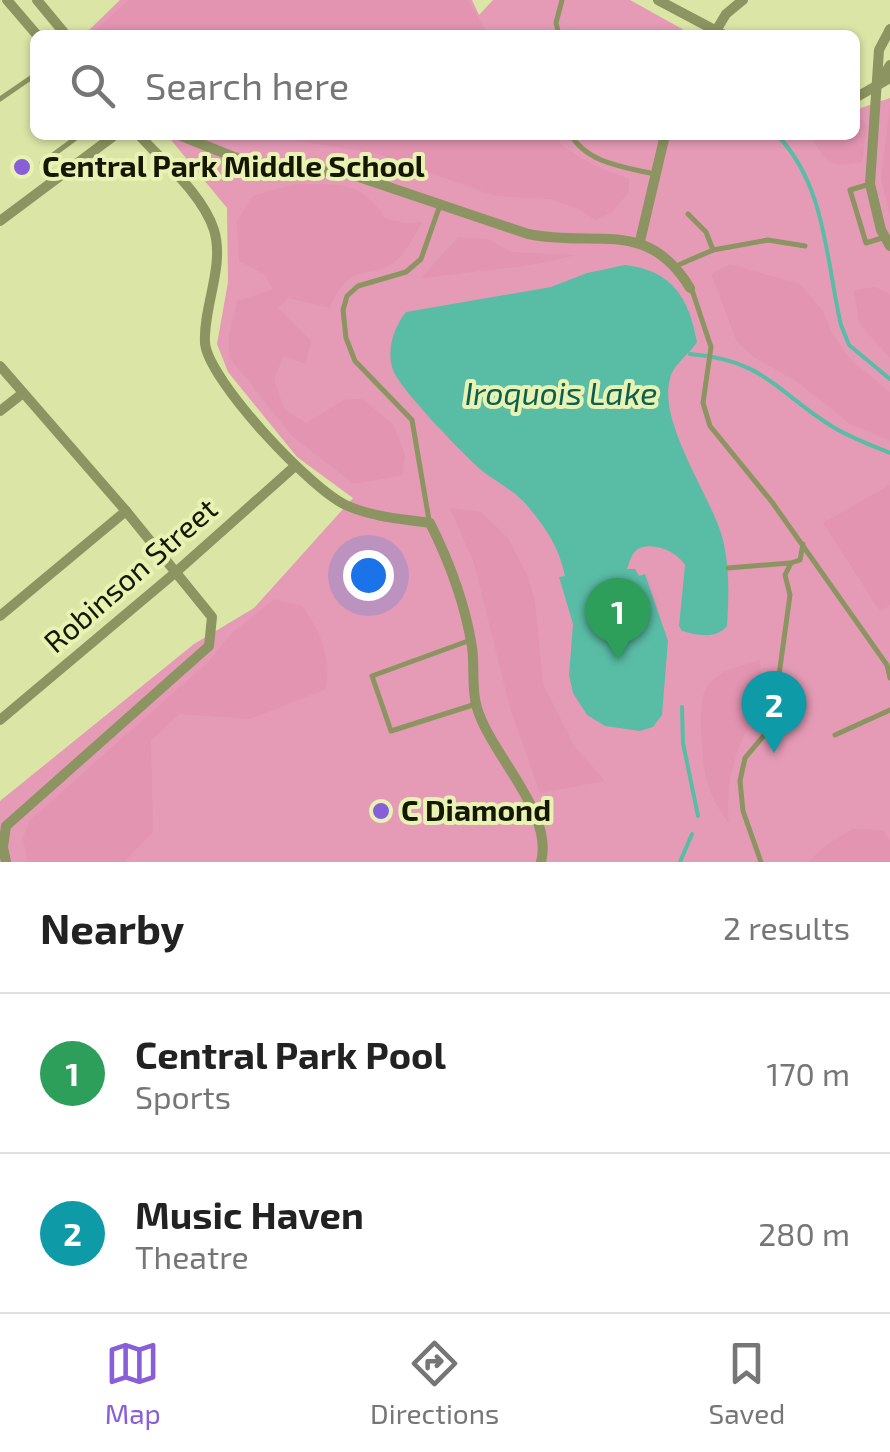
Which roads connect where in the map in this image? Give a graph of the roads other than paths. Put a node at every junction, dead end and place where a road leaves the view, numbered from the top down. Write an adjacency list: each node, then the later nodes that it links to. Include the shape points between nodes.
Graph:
1 (7, 0): 9 (street)
2 (37, 0): 10 (street)
3 (562, 0): 11 (lane)
4 (658, 0): 12 (street)
5 (728, 0): 7 (street)
6 (742, 0): 7 (street)
7 (726, 14): 13 (street)
8 (890, 29): 17 (street, via 879,50)
9 (33, 30)
10 (62, 30)
11 (557, 30)
12 (713, 30)
13 (719, 30)
14 (890, 65): 17 (street)
15 (890, 78): 17 (street)
16 (30, 79): 19 (lane)
17 (876, 87): 18 (street); 28 (street)
18 (860, 95)
19 (0, 99)
20 (73, 140): 27 (lane, via 42,163)
21 (108, 140): 27 (street)
22 (144, 140): 41 (street, via 206,209 215,234 207,356)
23 (192, 140): 29 (street, via 244,161 353,175)
24 (573, 140): 26 (lane, via 591,156)
25 (664, 140): 26 (street)
26 (654, 174): 32 (street)
27 (59, 177): 31 (street)
28 (870, 184): 33 (street); 33 (lane, via 850,190 866,243)
29 (440, 206): 32 (street, via 556,240); 43 (lane, via 421,260 406,272 358,286 343,310 355,361 412,420)
30 (688, 214): 35 (lane)
31 (0, 221)
32 (640, 241): 36 (street)
33 (888, 241)
34 (806, 246): 35 (lane, via 768,240)
35 (713, 250): 36 (lane)
36 (676, 266): 37 (street)
37 (690, 288): 44 (lane, via 710,356 703,404 710,426)
38 (0, 366): 39 (street)
39 (22, 392): 40 (street); 42 (street)
40 (0, 411)
41 (294, 467): 43 (street, via 348,506); 47 (street, Robinson Street)
42 (126, 511): 47 (street); 48 (street)
43 (430, 523): 49 (street, via 449,560)
44 (802, 544): 45 (lane, via 800,560); 50 (lane)
45 (791, 563): 46 (lane); 57 (lane, via 772,726 745,758 740,780)
46 (728, 568)
47 (176, 572): 53 (street, Robinson Street); 55 (street, via 212,618 208,646 6,826)
48 (0, 616)
49 (471, 640): 51 (street); 51 (lane, via 372,676 391,730)
50 (890, 678)
51 (476, 704): 56 (street, via 536,816)
52 (890, 710): 54 (lane)
53 (0, 720)
54 (836, 734)
55 (6, 862)
56 (542, 862)
57 (762, 862)

